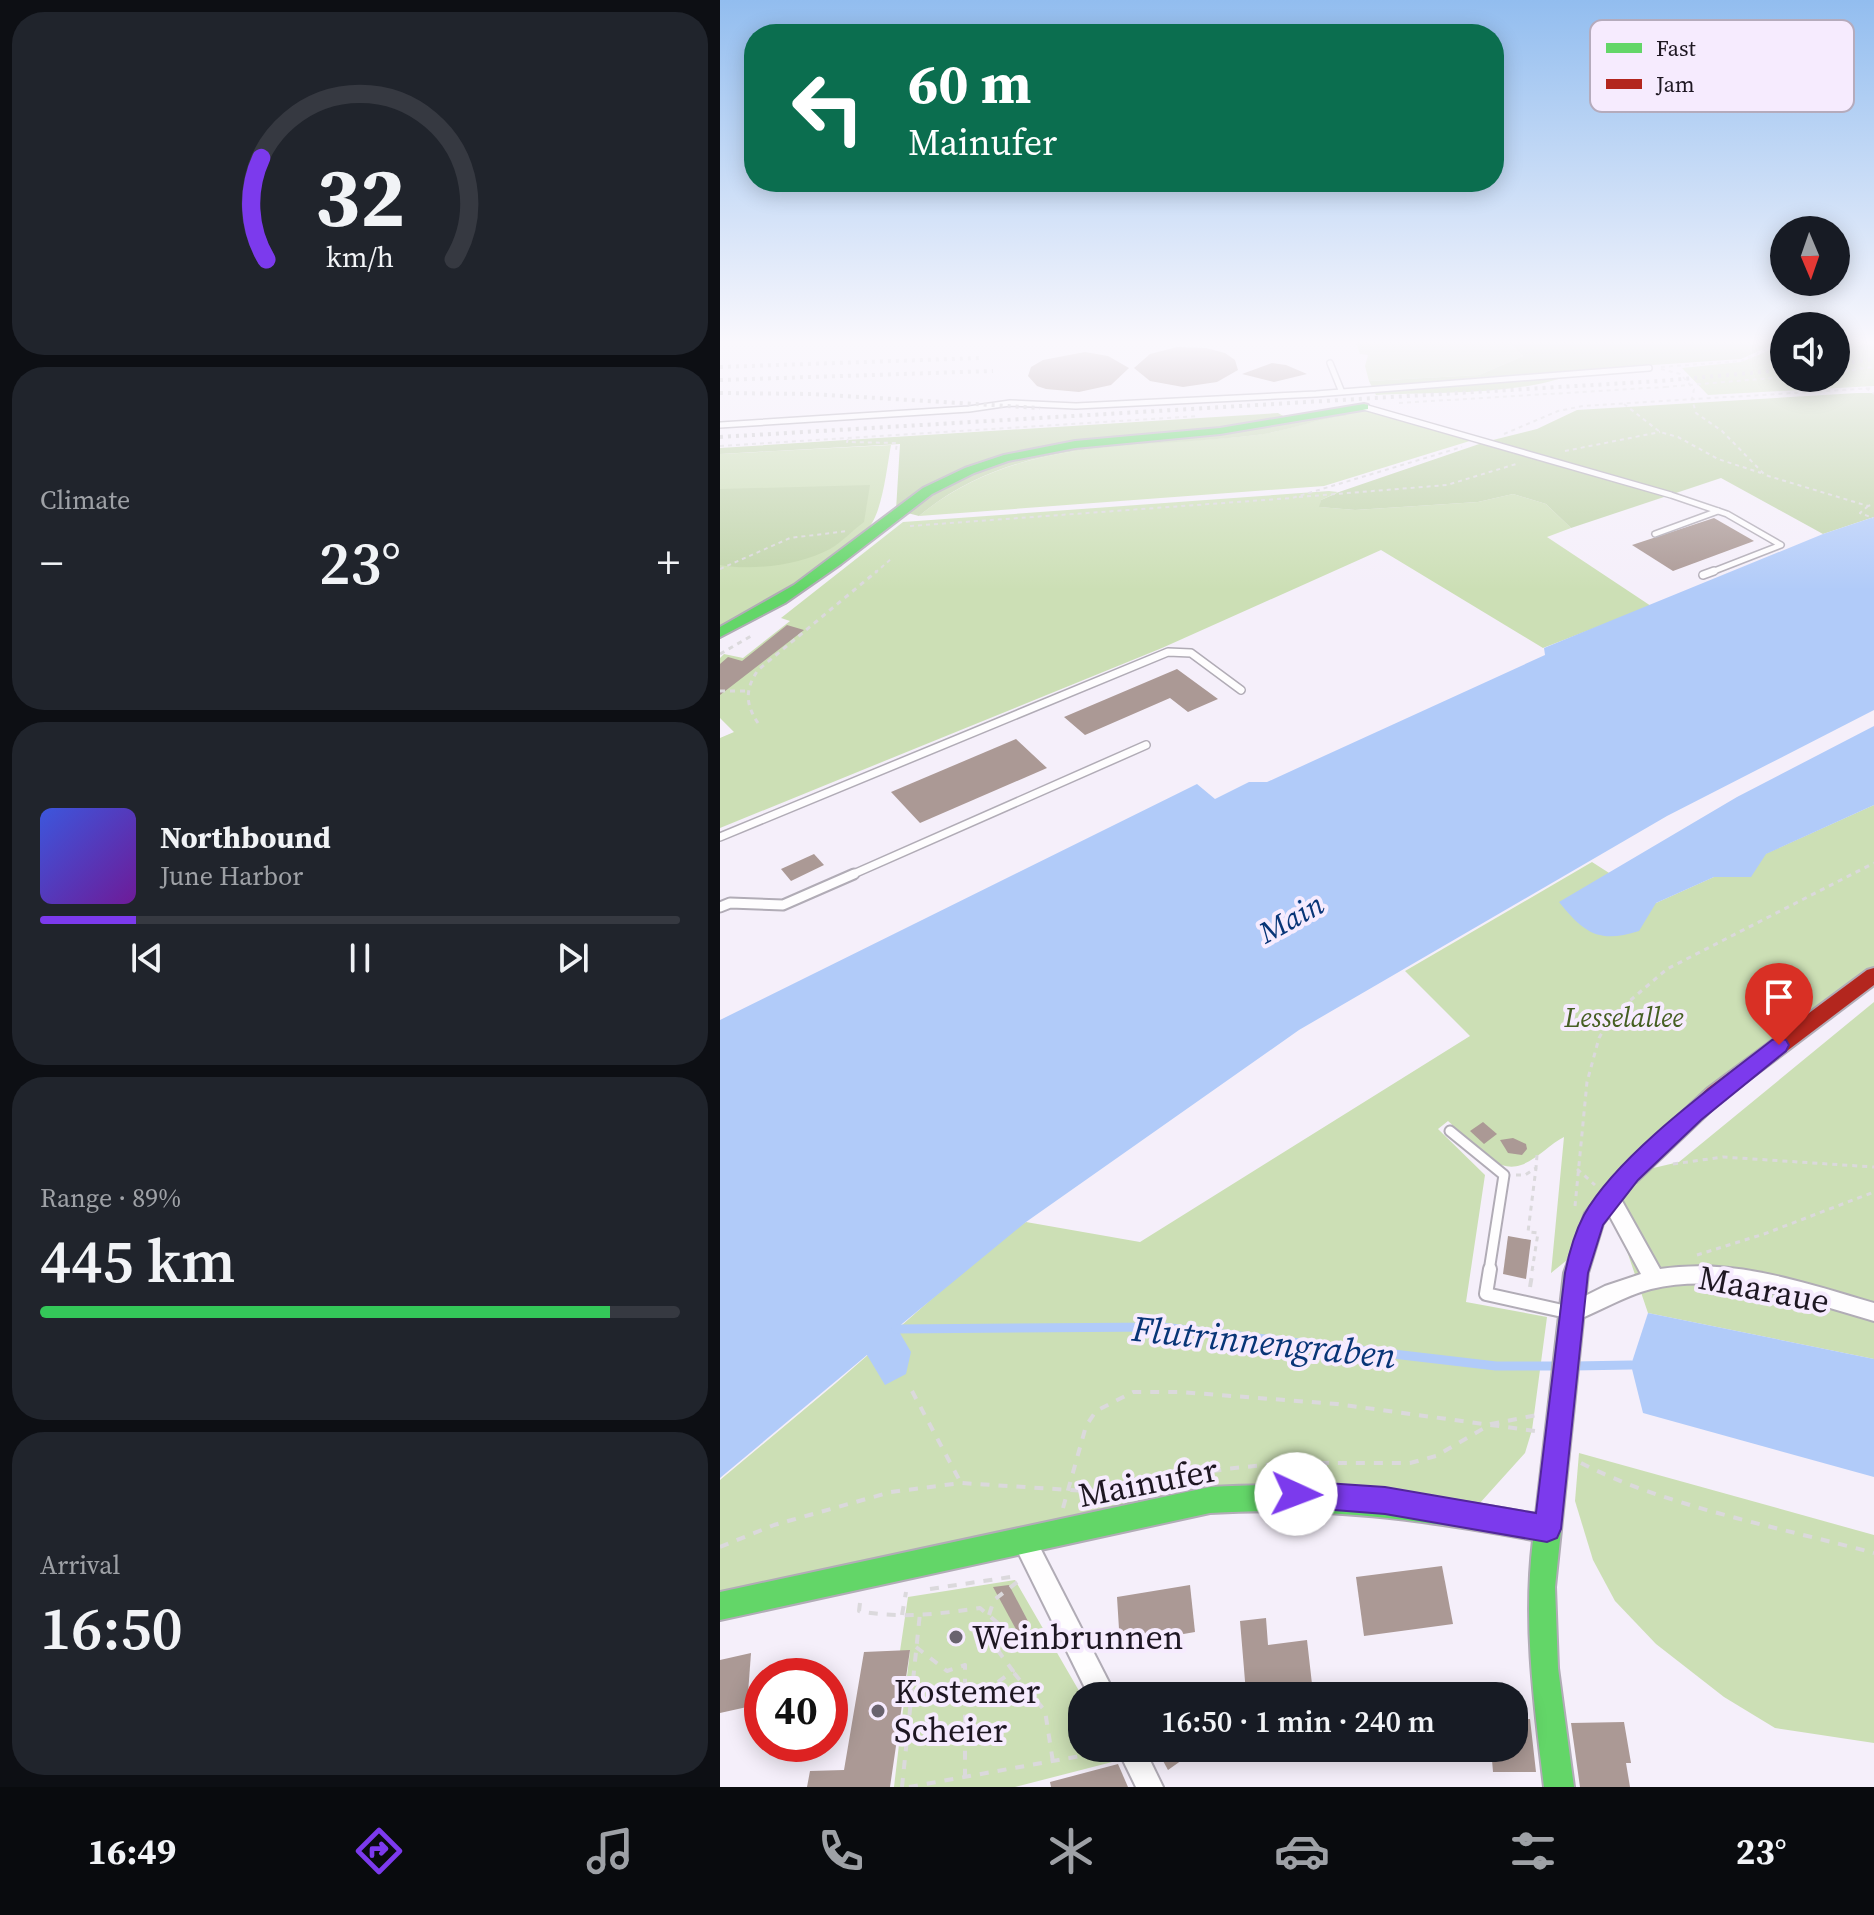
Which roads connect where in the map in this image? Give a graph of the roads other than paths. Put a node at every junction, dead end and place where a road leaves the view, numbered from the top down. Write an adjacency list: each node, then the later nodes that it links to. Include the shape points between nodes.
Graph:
1 (745, 423): 4 (lane)
2 (1266, 423): 8 (street, via 1094,439 988,462 934,487 764,611)
3 (1422, 423): 5 (lane)
4 (720, 425)
5 (1718, 511): 6 (lane); 7 (lane, via 1781,545)
6 (1655, 534)
7 (1703, 575)
8 (720, 633)
9 (1241, 690): 11 (lane, via 1191,653 1168,652)
10 (1146, 745): 12 (lane, via 783,905)
11 (720, 837)
12 (720, 907)
13 (1874, 975): 15 (street, via 1715,1094)
14 (1450, 1131): 18 (lane, via 1504,1175 1486,1294)
15 (1610, 1198): 16 (street); 18 (street, via 1593,1220 1582,1248)
16 (1653, 1277): 17 (street, Maaraue, via 1728,1275); 18 (street, Maaraue, via 1607,1292)
17 (1874, 1312)
18 (1572, 1313): 19 (street)
19 (1547, 1529): 20 (street, Mainufer, via 1385,1500 1254,1495); 25 (street, via 1541,1622)
20 (1024, 1540): 21 (street, Mainufer); 22 (street)
21 (720, 1606)
22 (1096, 1682)
23 (1130, 1762): 24 (street)
24 (1150, 1787)
25 (1559, 1787)

